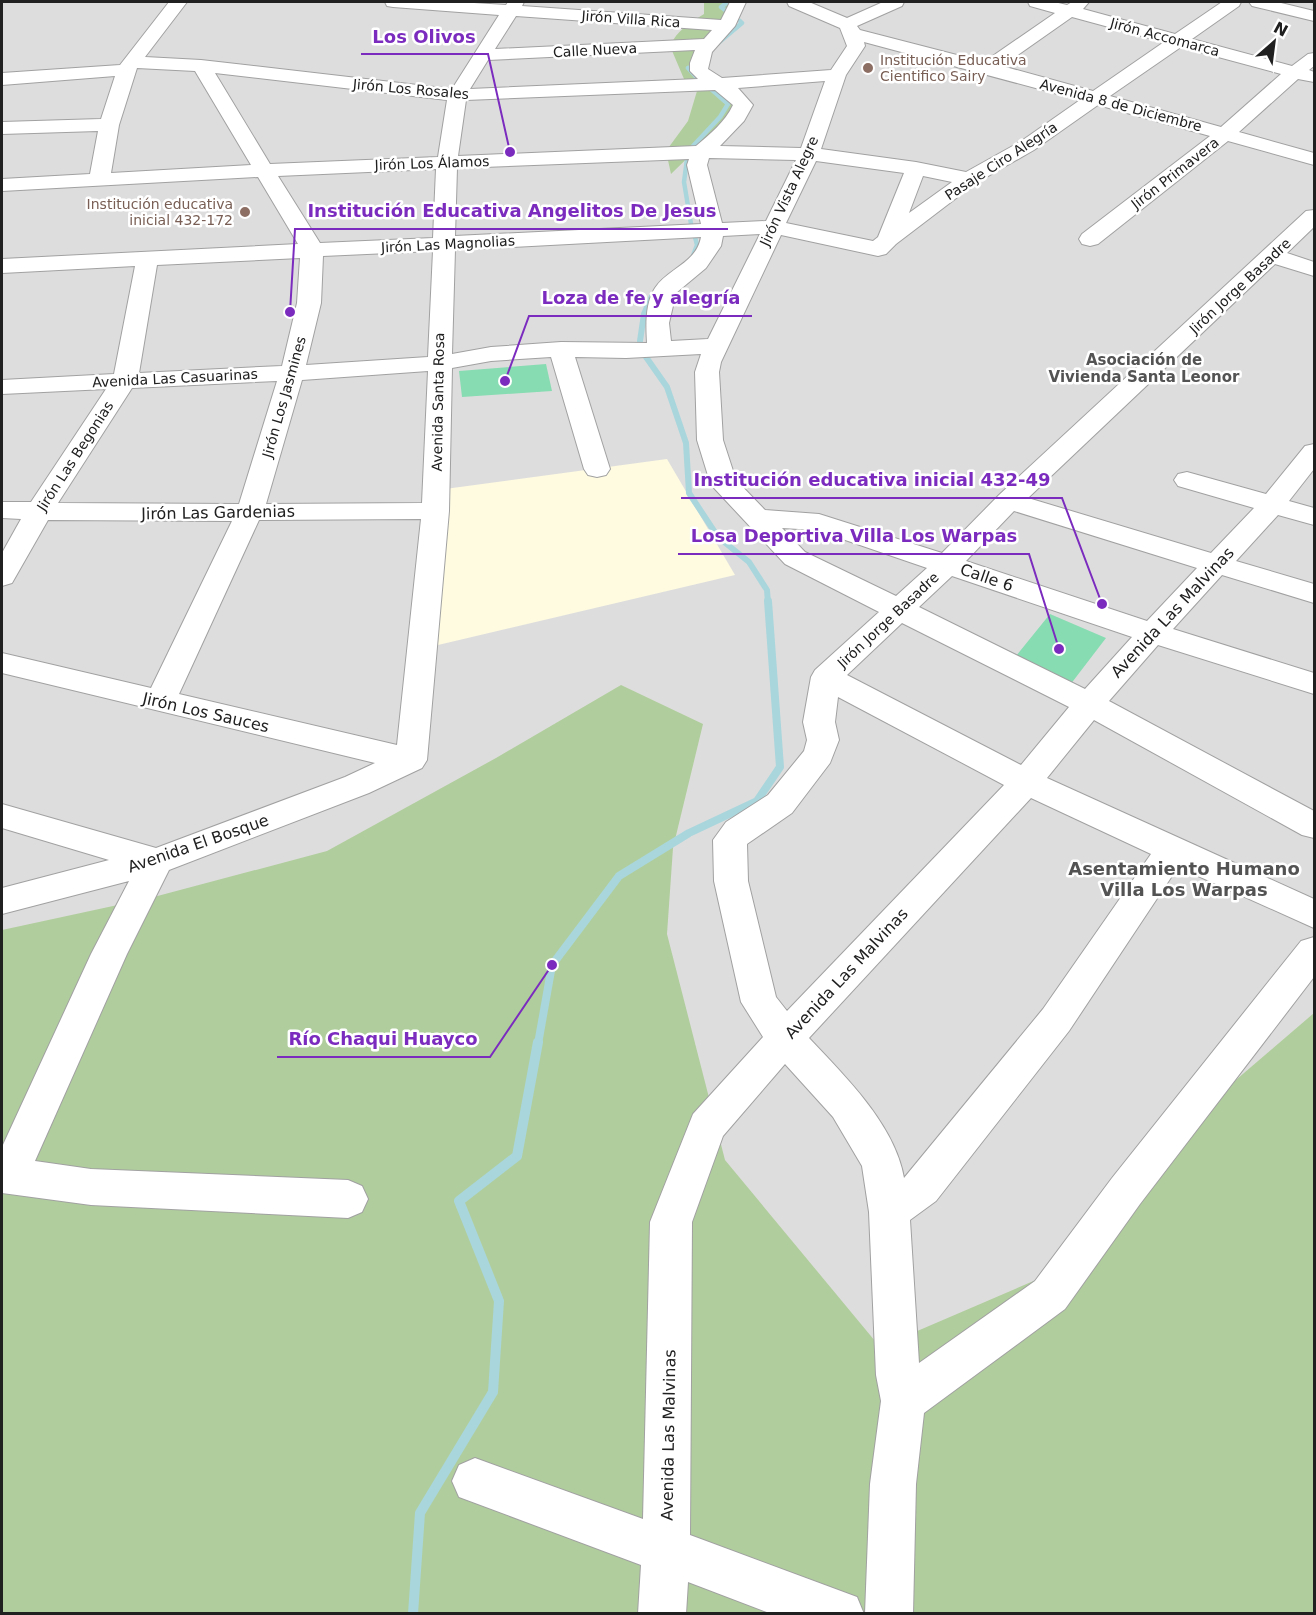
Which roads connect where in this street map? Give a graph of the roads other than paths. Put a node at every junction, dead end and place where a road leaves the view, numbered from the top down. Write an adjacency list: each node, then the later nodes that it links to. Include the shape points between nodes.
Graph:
1 (171, 2): 18 (street)
2 (393, 2): 9 (street, Jirón Villa Rica)
3 (738, 2): 12 (street)
4 (795, 2): 13 (street, Avenida 8 de Diciembre)
5 (896, 2): 13 (street)
6 (1036, 2): 10 (street, Jirón Accomarca)
7 (1233, 2): 14 (street, Pasaje Ciro Alegría)
8 (1258, 2): 11 (street)
9 (513, 6): 12 (street, Jirón Villa Rica); 16 (street, Avenida Santa Rosa)
10 (1076, 6): 14 (street, Jirón Accomarca); 20 (street)
11 (1314, 16)
12 (726, 26): 15 (street)
13 (852, 35): 20 (street, Avenida 8 de Diciembre); 22 (street, Jirón Vista Alegre); 28 (street, Avenida 8 de Diciembre)
14 (1178, 40): 21 (street, Jirón Accomarca); 27 (street, Pasaje Ciro Alegría)
15 (709, 44): 16 (street, Calle Nueva); 25 (street, via 698,62 699,71)
16 (482, 55): 26 (street, Avenida Santa Rosa)
17 (1314, 58): 21 (street, Jirón Primavera)
18 (128, 66): 19 (street, Jirón Los Rosales); 24 (street, Jirón Los Rosales); 29 (street)
19 (201, 66): 26 (street, Jirón Los Rosales); 37 (street)
20 (987, 68): 27 (street, Avenida 8 de Diciembre)
21 (1295, 72): 23 (street, Jirón Accomarca); 31 (street, Jirón Primavera)
22 (837, 75): 25 (street, Jirón Los Rosales); 33 (street, Jirón Vista Alegre)
23 (1314, 78)
24 (2, 79)
25 (716, 84): 26 (street, Jirón Los Rosales); 32 (street, via 737,95 742,105 737,117)
26 (457, 95): 35 (street, Avenida Santa Rosa)
27 (1094, 99): 28 (street, Pasaje Ciro Alegría); 31 (street, Avenida 8 de Diciembre)
28 (1077, 109): 31 (street, Avenida 8 de Diciembre); 39 (street, Pasaje Ciro Alegría, via 1027,146)
29 (109, 125): 30 (street); 40 (street)
30 (2, 128)
31 (1218, 139): 34 (street, Avenida 8 de Diciembre); 38 (street, Avenida 8 de Diciembre); 46 (street, Jirón Primavera)
32 (701, 152): 33 (street, Jirón Los Álamos); 35 (street, Jirón Los Álamos); 44 (street, via 697,165)
33 (809, 154): 36 (street, Jirón Los Álamos); 43 (street, Jirón Vista Alegre)
34 (1314, 159)
35 (447, 162): 37 (street, Jirón Los Álamos); 47 (street, Avenida Santa Rosa)
36 (916, 168): 39 (street, Jirón Los Álamos); 45 (street)
37 (266, 170): 40 (street, Jirón Los Álamos); 48 (street)
38 (1314, 173)
39 (969, 178): 45 (street, Pasaje Ciro Alegría)
40 (99, 181): 41 (street, Jirón Los Álamos)
41 (2, 185)
42 (1314, 216): 49 (street, Jirón Jorge Basadre)
43 (773, 227): 44 (street, Jirón Las Magnolias); 45 (street, Jirón Las Magnolias, via 878,249); 53 (street, Jirón Vista Alegre)
44 (713, 229): 47 (street, Jirón Las Magnolias); 54 (street, via 710,246 698,263 665,290 657,323)
45 (888, 239)
46 (1089, 239)
47 (444, 245): 48 (street, Jirón Las Magnolias); 56 (street, Avenida Santa Rosa)
48 (312, 249): 50 (street, Jirón Las Magnolias); 57 (street, Jirón Los Jasmines, via 309,303)
49 (1272, 256): 52 (street); 64 (street, Jirón Jorge Basadre)
50 (147, 259): 51 (street, Jirón Las Magnolias); 58 (street, Jirón Las Begonias)
51 (2, 266)
52 (1314, 269)
53 (716, 346): 54 (street, Avenida Las Casuarinas); 71 (street, Jirón Vista Alegre, via 707,372 710,440 723,482)
54 (660, 348): 55 (street, Avenida Las Casuarinas)
55 (561, 349): 56 (street, Avenida Las Casuarinas); 62 (street)
56 (440, 356): 57 (street, Avenida Las Casuarinas); 69 (street, Avenida Santa Rosa)
57 (294, 366): 58 (street, Avenida Las Casuarinas); 68 (street, Jirón Los Jasmines)
58 (126, 372): 59 (street, Avenida Las Casuarinas); 60 (street, Avenida Las Casuarinas); 67 (street, Jirón Las Begonias)
59 (2, 373)
60 (2, 387)
61 (1314, 452): 65 (street, Avenida Las Malvinas)
62 (597, 469)
63 (1187, 480): 65 (street)
64 (1009, 501): 72 (street, Jirón Jorge Basadre); 73 (street)
65 (1272, 505): 70 (street); 73 (street, Avenida Las Malvinas)
66 (2, 510): 67 (street, Jirón Las Gardenias)
67 (39, 511): 68 (street, Jirón Las Gardenias); 74 (street, Jirón Las Begonias)
68 (250, 511): 69 (street, Jirón Las Gardenias); 81 (street, Jirón Los Jasmines)
69 (435, 511): 83 (street, Avenida Santa Rosa)
70 (1314, 517)
71 (760, 518): 72 (street, Calle 6, via 819,522); 76 (street, Jirón Vista Alegre, via 795,558)
72 (948, 564): 76 (street, Jirón Jorge Basadre); 77 (street, Calle 6)
73 (1216, 564): 75 (street); 77 (street, Avenida Las Malvinas)
74 (2, 577)
75 (1314, 594)
76 (900, 608): 79 (street, Jirón Jorge Basadre); 82 (street, Jirón Vista Alegre)
77 (1152, 633): 80 (street, Calle 6); 82 (street, Avenida Las Malvinas)
78 (2, 663): 81 (street, Jirón Los Sauces)
79 (826, 677): 84 (street); 92 (street, via 819,722 823,740 819,756 780,804 730,840 731,881 759,1002)
80 (1314, 684)
81 (160, 701): 83 (street, Jirón Los Sauces)
82 (1089, 704): 84 (street, Avenida Las Malvinas); 86 (street, Jirón Vista Alegre)
83 (411, 760): 88 (street, Avenida El Bosque, via 357,785)
84 (1026, 782): 87 (street); 92 (street, Avenida Las Malvinas)
85 (2, 816): 88 (street)
86 (1314, 826)
87 (1172, 849): 90 (street); 95 (street, via 1056,1020 922,1188)
88 (157, 861): 89 (street, Avenida El Bosque); 93 (street)
89 (2, 901)
90 (1314, 914)
91 (1314, 951): 96 (street, via 1126,1191 1050,1295)
92 (785, 1038): 95 (street, via 847,1105 881,1162); 98 (street, Avenida Las Malvinas, via 707,1126 671,1222)
93 (5, 1176): 94 (street, via 91,1187)
94 (348, 1199)
95 (889, 1212): 96 (street, via 898,1376)
96 (903, 1401): 101 (street, via 893,1484)
97 (475, 1481): 98 (street)
98 (666, 1549): 99 (street, Avenida Las Malvinas); 100 (street)
99 (663, 1614)
100 (840, 1614)
101 (889, 1614)

